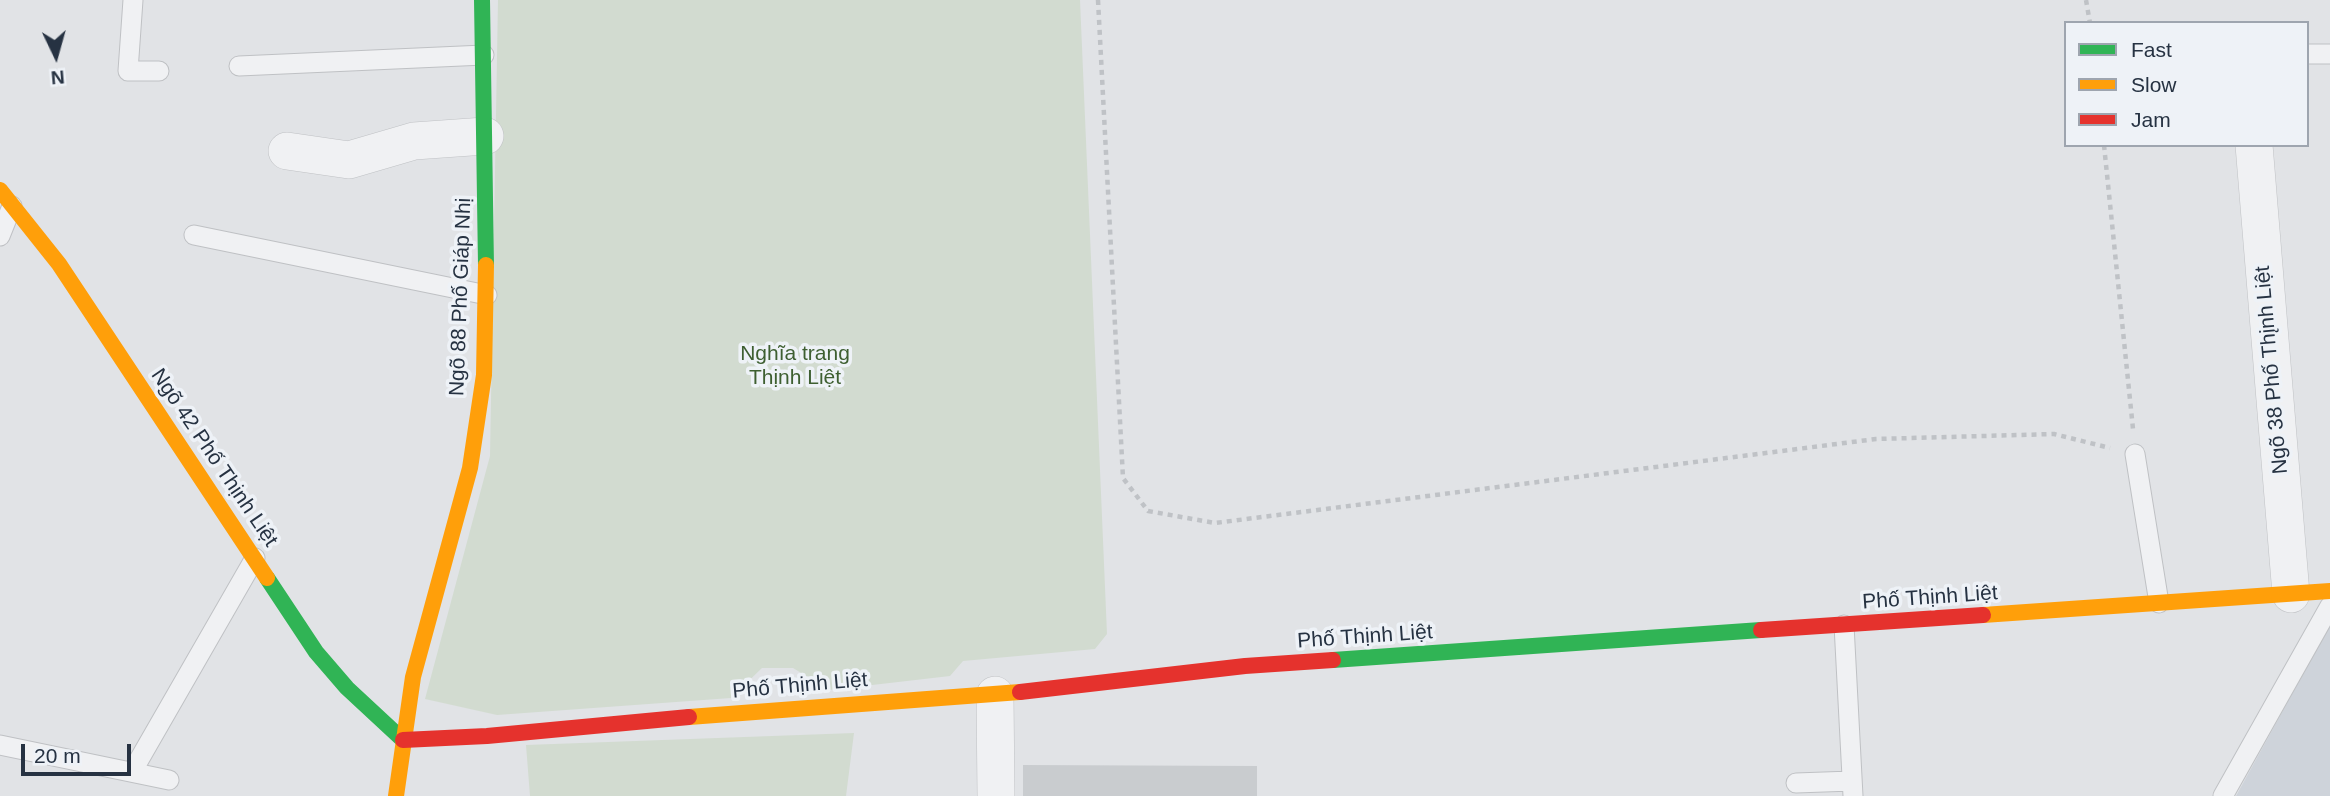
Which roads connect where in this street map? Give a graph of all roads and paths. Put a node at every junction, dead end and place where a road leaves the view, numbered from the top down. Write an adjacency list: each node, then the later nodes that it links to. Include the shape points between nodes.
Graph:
1 (133, 0): 10 (lane, via 128,71)
2 (482, 0): 8 (street, Ngõ 88 Phố Giáp Nhị)
3 (1098, 0): 20 (path, via 1123,478 1148,511 1215,523 1876,439 2054,434)
4 (2086, 0): 5 (path)
5 (2090, 21)
6 (2309, 54): 7 (lane)
7 (2330, 54)
8 (484, 55): 9 (lane); 11 (street, Ngõ 88 Phố Giáp Nhị)
9 (239, 66)
10 (159, 71)
11 (485, 136): 14 (street, via 414,141 349,160); 19 (street, Ngõ 88 Phố Giáp Nhị)
12 (2104, 147): 20 (path)
13 (2254, 147): 23 (street, Ngõ 38 Phố Thįnh Liệt)
14 (287, 151)
15 (0, 190): 16 (street, Ngõ 42 Phố Thịnh Liệt)
16 (12, 206): 18 (lane); 21 (street, Ngõ 42 Phố Thịnh Liệt, via 59,264)
17 (194, 235): 19 (lane)
18 (0, 236)
19 (487, 295): 28 (street, Ngõ 88 Phố Giáp Nhị, via 484,375 470,468 413,677)
20 (2135, 454): 24 (lane)
21 (255, 558): 28 (street, Ngõ 42 Phố Thịnh Liệt, via 316,652 347,688); 30 (lane)
22 (2330, 590): 23 (street, Phố Thịnh Liệt)
23 (2291, 594): 24 (street, Phố Thịnh Liệt)
24 (2159, 603): 26 (street, Phố Thịnh Liệt)
25 (2330, 606): 36 (lane)
26 (1844, 625): 27 (street, Phố Thịnh Liệt, via 1245,666); 33 (lane)
27 (995, 695): 28 (street, Phố Thịnh Liệt); 35 (street)
28 (404, 740): 34 (street, Ngõ 88 Phố Giáp Nhị)
29 (0, 745): 30 (lane)
30 (132, 772): 31 (lane)
31 (169, 780)
32 (1796, 783): 33 (lane)
33 (1853, 788)
34 (396, 796)
35 (996, 796)
36 (2223, 796)

